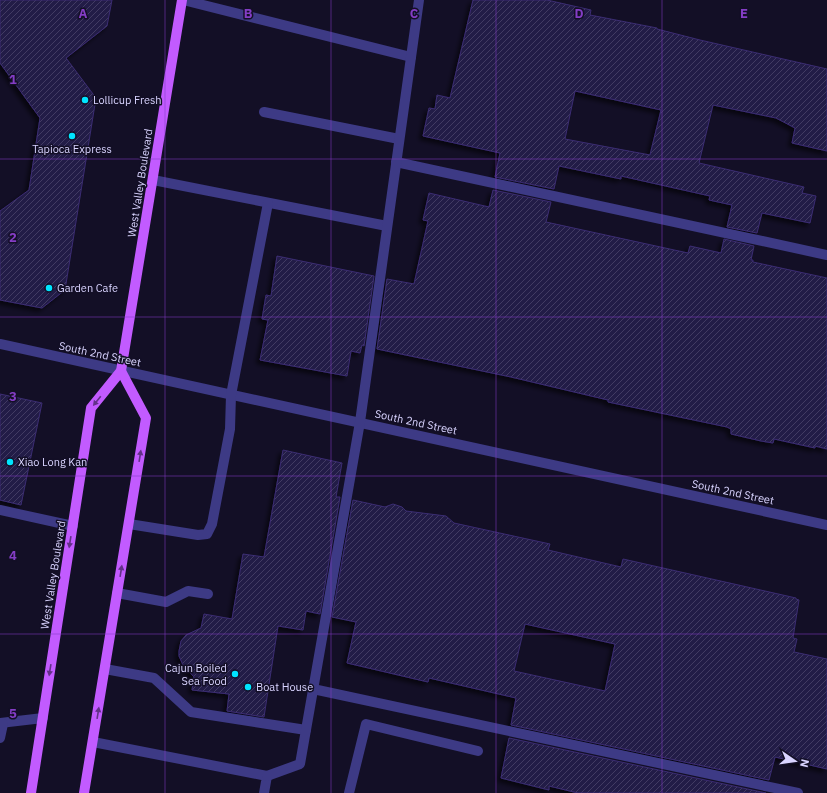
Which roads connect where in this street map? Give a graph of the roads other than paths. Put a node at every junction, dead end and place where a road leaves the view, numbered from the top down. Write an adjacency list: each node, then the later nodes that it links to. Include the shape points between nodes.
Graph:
1 (182, 0): 3 (street); 7 (main road, West Valley Boulevard)
2 (420, 0): 3 (street)
3 (411, 57): 5 (street)
4 (264, 112): 5 (street)
5 (399, 139): 6 (street)
6 (396, 162): 9 (street); 10 (street)
7 (153, 180): 8 (street); 12 (main road, West Valley Boulevard)
8 (268, 203): 9 (street); 13 (street)
9 (387, 226): 14 (street)
10 (827, 254)
11 (0, 344): 12 (street, South 2nd Street)
12 (121, 371): 13 (street, South 2nd Street); 16 (main road, one-way to 12, via 146,418); 18 (main road, West Valley Boulevard, one-way to 18, via 91,408)
13 (230, 395): 14 (street, South 2nd Street); 16 (street, via 230,430 212,524 207,534 198,535)
14 (360, 422): 17 (street, South 2nd Street); 22 (street)
15 (0, 510): 18 (street)
16 (129, 524): 19 (main road, one-way to 16)
17 (827, 525)
18 (73, 526): 23 (main road, West Valley Boulevard, one-way to 23)
19 (117, 593): 20 (street, via 166,602 188,591); 21 (main road)
20 (208, 594)
21 (105, 669): 25 (street, via 154,678 191,712); 27 (main road, one-way to 21)
22 (313, 689): 25 (street); 34 (street)
23 (43, 718): 24 (street); 30 (main road, West Valley Boulevard)
24 (2, 723): 26 (street)
25 (306, 730): 29 (street, via 300,764)
26 (0, 738)
27 (93, 742): 29 (street); 31 (main road)
28 (478, 751): 33 (street, via 366,724)
29 (267, 776): 32 (street)
30 (31, 793)
31 (84, 793)
32 (264, 793)
33 (349, 793)
34 (798, 793)

